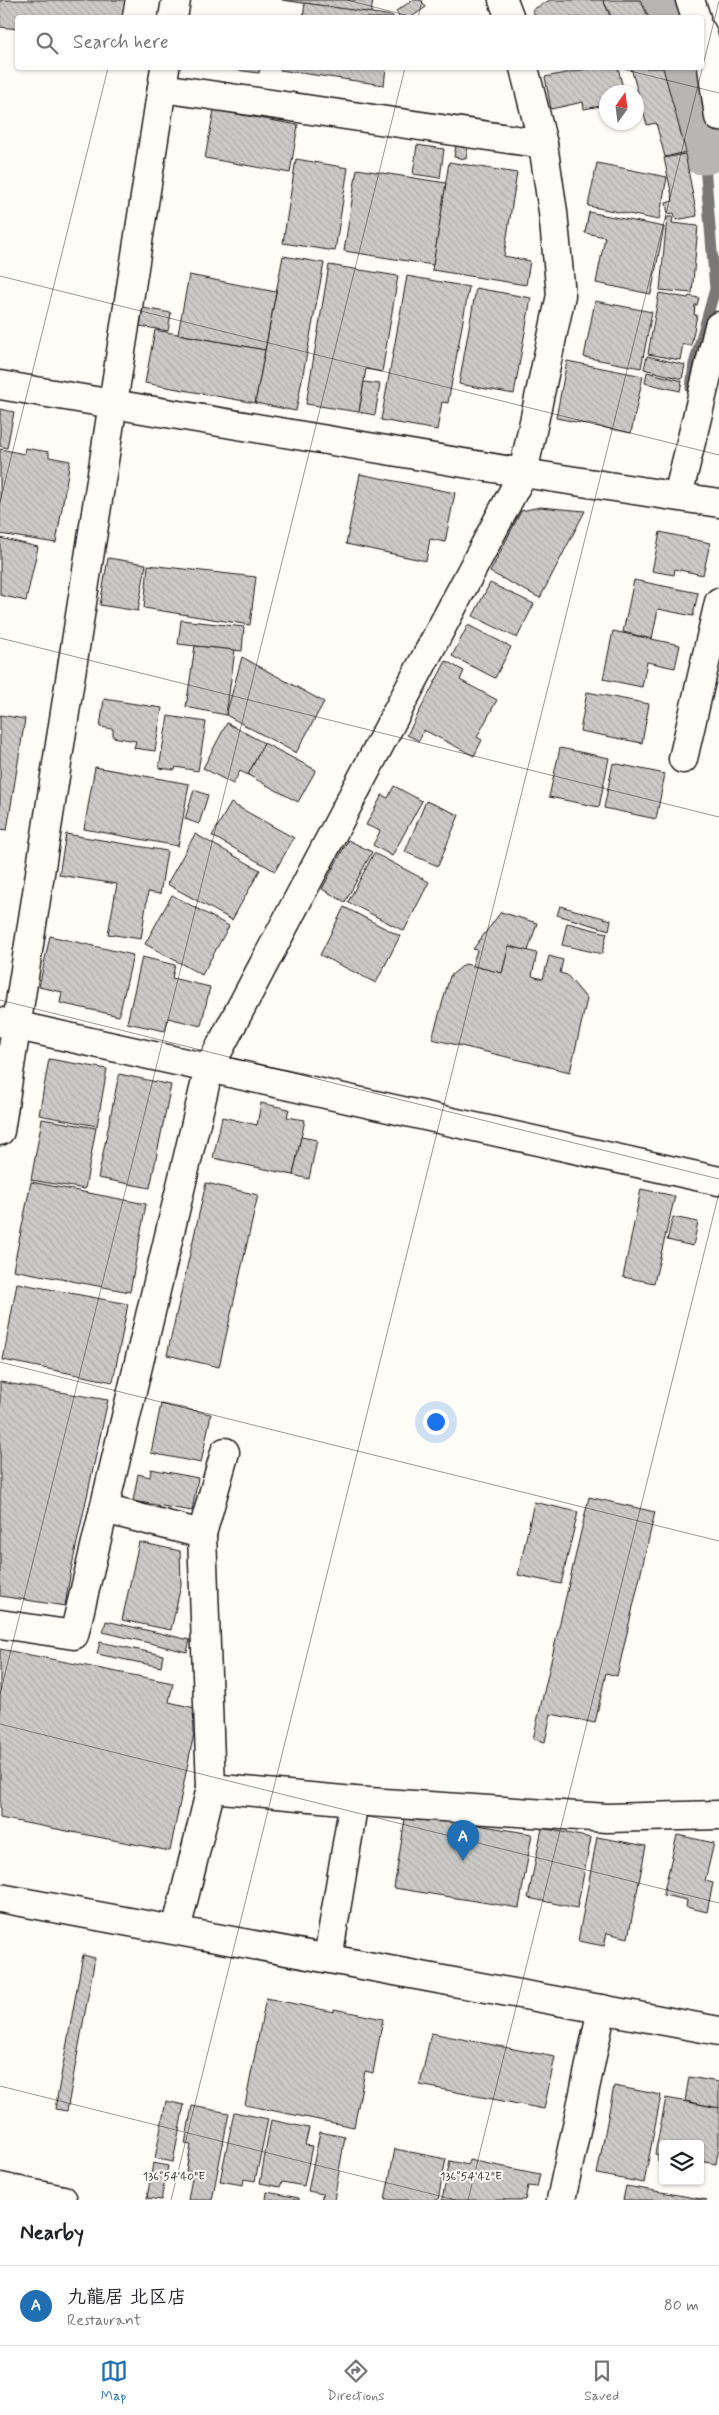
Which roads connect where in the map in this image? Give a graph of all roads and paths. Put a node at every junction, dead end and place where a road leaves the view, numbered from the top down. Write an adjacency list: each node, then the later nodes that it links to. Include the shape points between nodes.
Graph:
1 (176, 0): 4 (street)
2 (503, 0): 5 (street)
3 (690, 0): 6 (street)
4 (174, 15)
5 (509, 15)
6 (695, 15)
7 (704, 38): 10 (street, via 711,60)
8 (524, 70): 11 (street)
9 (164, 78): 11 (street); 14 (street)
10 (719, 117)
11 (543, 144): 15 (street, via 561,295)
12 (719, 326): 16 (street)
13 (0, 385): 14 (street)
14 (112, 403): 15 (street); 20 (street)
15 (523, 473): 16 (street); 21 (street)
16 (678, 496): 17 (street)
17 (719, 502)
18 (719, 602): 19 (street)
19 (684, 759)
20 (8, 1024): 21 (street); 22 (street)
21 (208, 1068): 23 (street); 25 (street)
22 (0, 1131)
23 (719, 1181)
24 (225, 1452): 26 (street)
25 (104, 1509): 26 (street); 27 (street, via 74,1634)
26 (202, 1534): 28 (street)
27 (0, 1624)
28 (212, 1788): 29 (street); 32 (street)
29 (354, 1801): 30 (street, via 607,1818); 33 (street)
30 (719, 1815)
31 (0, 1898): 32 (street)
32 (176, 1930): 33 (street)
33 (328, 1958): 34 (street)
34 (602, 2009): 35 (street); 38 (street)
35 (719, 2031)
36 (0, 2188): 37 (street)
37 (63, 2200)
38 (561, 2200)

